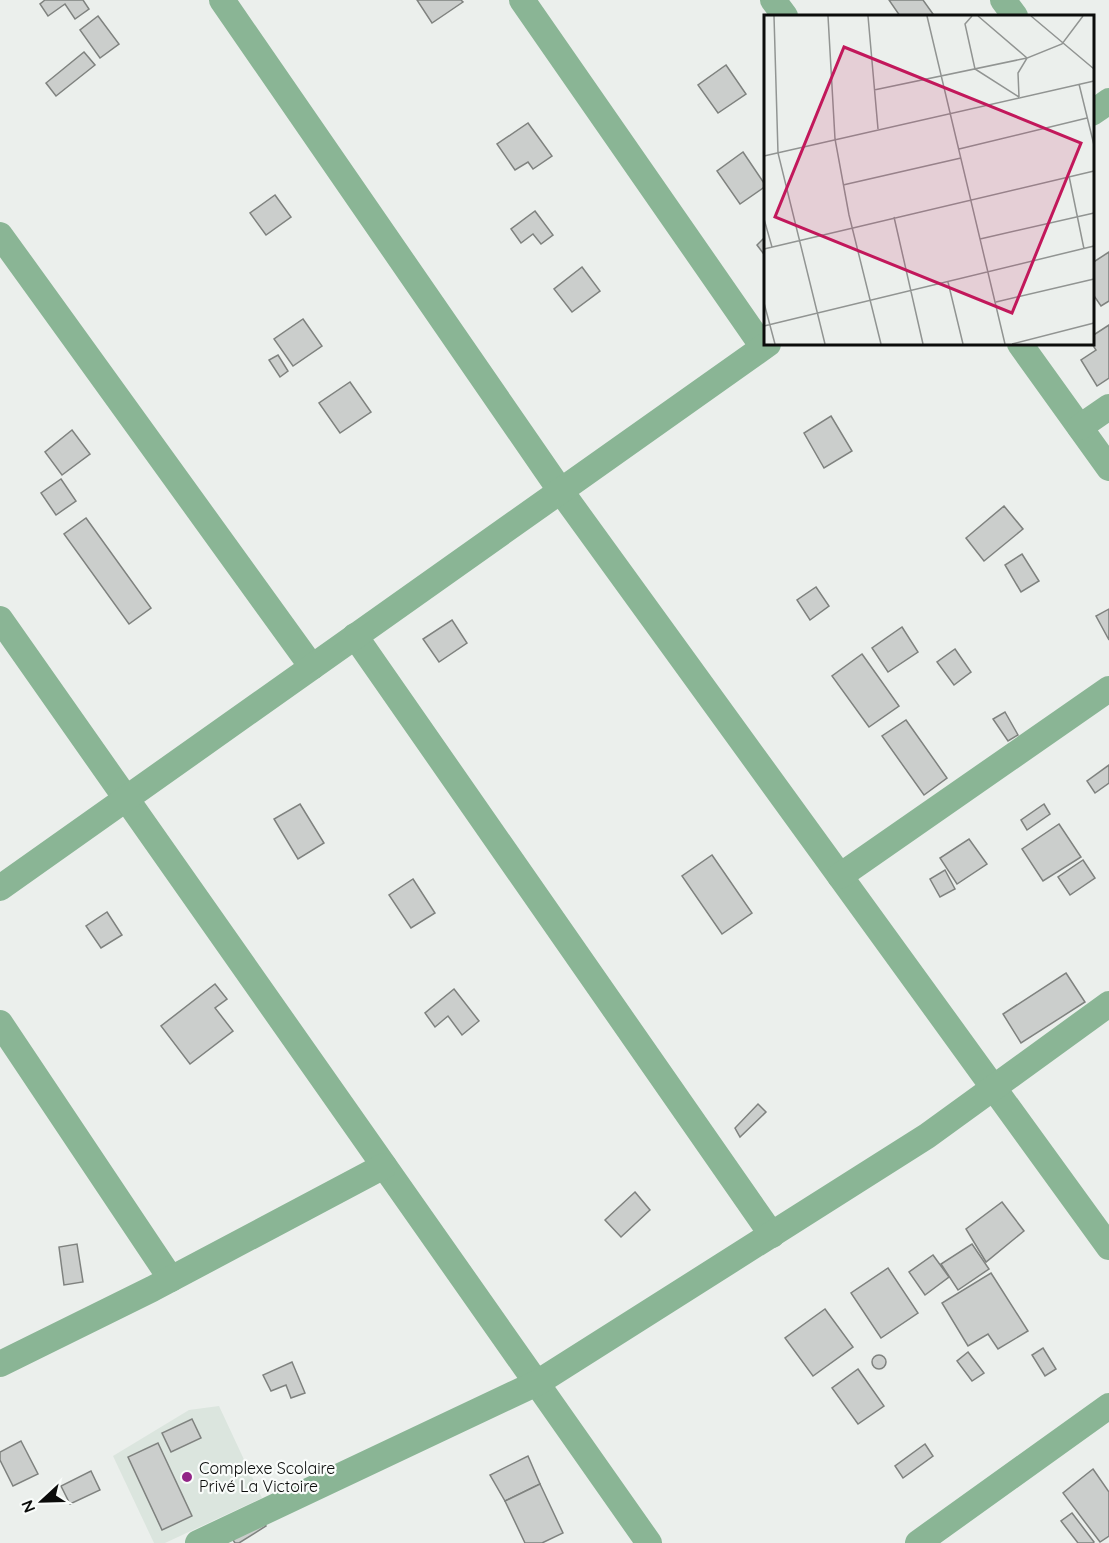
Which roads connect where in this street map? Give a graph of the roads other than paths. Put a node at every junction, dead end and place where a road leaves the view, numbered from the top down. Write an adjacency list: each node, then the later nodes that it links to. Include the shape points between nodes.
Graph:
1 (222, 0): 16 (street)
2 (522, 0): 10 (street)
3 (773, 0): 5 (street)
4 (1003, 0): 6 (street)
5 (784, 15)
6 (1014, 15)
7 (1109, 101): 8 (street)
8 (1094, 112)
9 (0, 235): 19 (street)
10 (764, 342)
11 (766, 345): 16 (street)
12 (1021, 345): 14 (street)
13 (1109, 407): 14 (street)
14 (1080, 427): 15 (street)
15 (1109, 468)
16 (560, 490): 18 (street); 22 (street)
17 (0, 619): 21 (street)
18 (355, 636): 19 (street); 28 (street)
19 (312, 667): 21 (street)
20 (1109, 689): 22 (street)
21 (126, 799): 23 (street); 27 (street)
22 (840, 876): 26 (street)
23 (0, 888)
24 (1109, 1004): 26 (street)
25 (0, 1023): 30 (street)
26 (994, 1088): 28 (street, via 927,1136); 29 (street)
27 (384, 1166): 30 (street); 32 (street)
28 (772, 1235): 32 (street)
29 (1109, 1247)
30 (171, 1279): 31 (street)
31 (0, 1364)
32 (537, 1383): 34 (street); 35 (street)
33 (1109, 1406): 36 (street)
34 (198, 1543)
35 (649, 1543)
36 (918, 1543)

